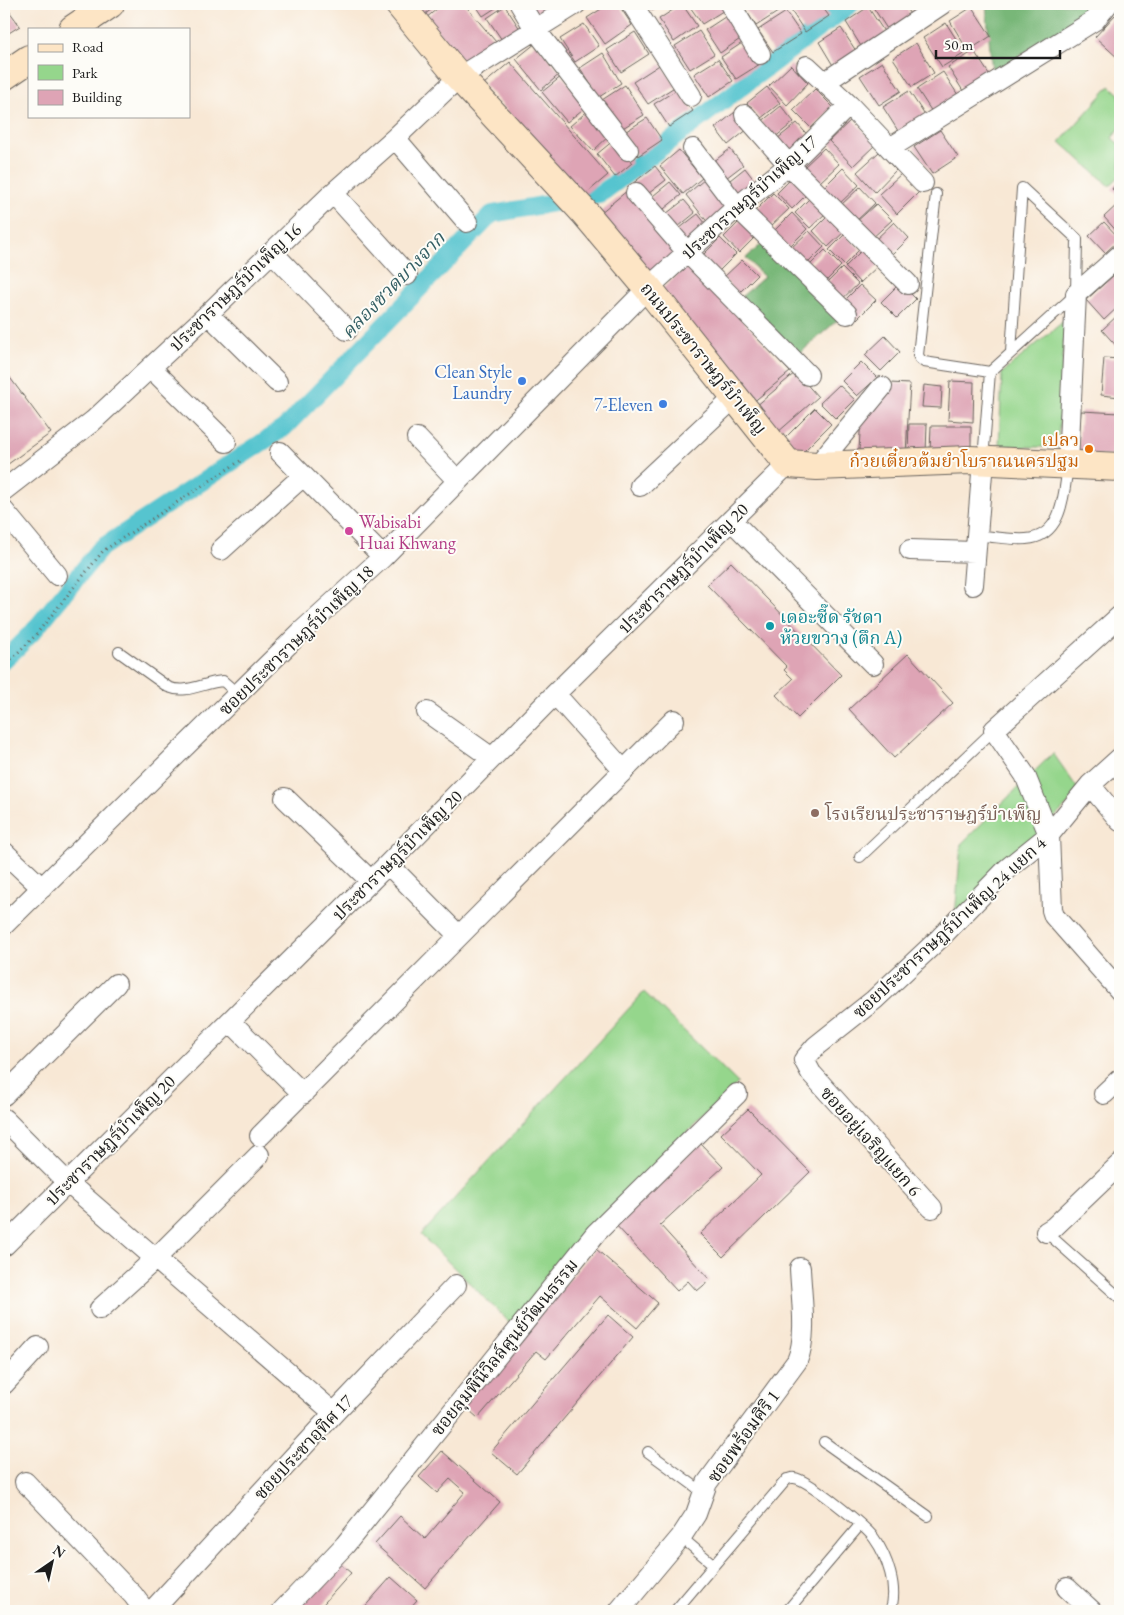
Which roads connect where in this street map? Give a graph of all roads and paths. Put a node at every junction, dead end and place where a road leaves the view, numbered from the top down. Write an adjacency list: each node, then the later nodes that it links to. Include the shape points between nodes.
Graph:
1 (108, 4): 9 (street)
2 (399, 4): 15 (street, ถนนประชาราษฎร์บำเพ็ญ)
3 (520, 4): 10 (street)
4 (576, 4): 10 (street, ประชาราษฎร์บำเพ็ญ 16)
5 (632, 4): 17 (street)
6 (730, 4): 11 (street)
7 (942, 4): 16 (street)
8 (1108, 4): 21 (street, via 1094,20)
9 (74, 28)
10 (535, 29): 15 (street, ประชาราษฎร์บำเพ็ญ 16); 23 (street)
11 (760, 54)
12 (28, 60): 14 (street)
13 (808, 66): 16 (street)
14 (4, 76)
15 (459, 77): 20 (street, ประชาราษฎร์บำเพ็ญ 16); 35 (street, ถนนประชาราษฎร์บำเพ็ญ, via 585,213)
16 (825, 82): 18 (street)
17 (691, 96)
18 (850, 105): 21 (street); 24 (street, ประชาราษฎร์บำเพ็ญ 17)
19 (745, 115): 24 (street)
20 (395, 138): 26 (street, ประชาราษฎร์บำเพ็ญ 16); 29 (street)
21 (890, 148): 25 (street)
22 (693, 149): 28 (street)
23 (628, 150)
24 (789, 165): 28 (street, ประชาราษฎร์บำเพ็ญ 17); 34 (street)
25 (930, 188): 42 (lane, via 918,355 924,362)
26 (333, 193): 30 (street, ประชาราษฎร์บำเพ็ญ 16); 33 (street)
27 (636, 193): 31 (street)
28 (738, 207): 31 (street, ประชาราษฎร์บำเพ็ญ 17); 38 (street)
29 (467, 222)
30 (272, 252): 37 (street, ประชาราษฎร์บำเพ็ญ 16); 39 (street)
31 (686, 252): 35 (street, ประชาราษฎร์บำเพ็ญ 17); 43 (street)
32 (1120, 255): 36 (street)
33 (407, 275)
34 (908, 284)
35 (648, 288): 46 (street, ถนนประชาราษฎร์บำเพ็ญ); 57 (street, ซอยประชาราษฎร์บำเพ็ญ 18)
36 (1076, 294): 40 (lane); 40 (lane, via 1077,239 1022,188); 53 (street)
37 (208, 314): 41 (street, ประชาราษฎร์บำเพ็ญ 16); 44 (street)
38 (847, 314)
39 (347, 330)
40 (1011, 352): 42 (lane)
41 (151, 368): 48 (street); 59 (street, ประชาราษฎร์บำเพ็ญ 16, via 93,421)
42 (990, 372): 51 (lane)
43 (808, 375)
44 (277, 382)
45 (882, 387): 54 (street)
46 (735, 397): 52 (street, ถนนประชาราษฎร์บำเพ็ญ); 58 (street)
47 (417, 438): 57 (street)
48 (226, 442)
49 (280, 452): 56 (street)
50 (243, 459): 71 (path, via 103,551 34,637)
51 (983, 461): 53 (street); 54 (street); 62 (street)
52 (788, 464): 54 (street); 61 (street, ประชาราษฎร์บำเพ็ญ 20)
53 (1068, 464): 55 (street); 62 (lane, via 1060,514 1049,529 1036,537)
54 (817, 466)
55 (1120, 467)
56 (303, 476): 63 (street); 65 (street)
57 (458, 481): 65 (street, ซอยประชาราษฎร์บำเพ็ญ 18)
58 (640, 486)
59 (4, 490)
60 (4, 511): 66 (street)
61 (731, 520): 70 (street); 73 (street, ประชาราษฎร์บำเพ็ญ 20)
62 (979, 544): 64 (street); 67 (street)
63 (221, 550)
64 (910, 550)
65 (383, 557): 72 (street, ซอยประชาราษฎร์บำเพ็ญ 18)
66 (57, 575)
67 (973, 585)
68 (1120, 616): 76 (street)
69 (119, 652): 72 (lane, via 176,690 223,681)
70 (873, 664)
71 (4, 666)
72 (238, 694): 88 (street, ซอยประชาราษฎร์บำเพ็ญ 18)
73 (554, 694): 77 (street, ประชาราษฎร์บำเพ็ญ 20); 79 (street)
74 (427, 712): 77 (street)
75 (674, 720): 79 (street)
76 (994, 730): 83 (street, via 1025,775); 85 (lane)
77 (492, 758): 86 (street, ประชาราษฎร์บำเพ็ญ 20)
78 (1120, 758): 80 (street, ซอยประชาราษฎร์บำเพ็ญ 24 แยก 4)
79 (624, 771): 90 (street)
80 (1090, 786): 82 (street); 83 (street, ซอยประชาราษฎร์บำเพ็ญ 24 แยก 4)
81 (285, 798): 87 (street)
82 (1120, 821)
83 (1049, 835): 92 (street, via 1054,916); 94 (street, ซอยประชาราษฎร์บำเพ็ญ 24 แยก 4, via 1008,868 874,1000 816,1046 804,1060)
84 (4, 852): 88 (street)
85 (860, 857)
86 (388, 864): 87 (street, ประชาราษฎร์บำเพ็ญ 20); 90 (street)
87 (371, 881): 93 (street, ประชาราษฎร์บำเพ็ญ 20)
88 (42, 888): 89 (street, ซอยประชาราษฎร์บำเพ็ญ 18)
89 (4, 925)
90 (460, 936): 96 (street)
91 (116, 984): 99 (street)
92 (1120, 991)
93 (230, 1021): 96 (street); 102 (street, ประชาราษฎร์บำเพ็ญ 20)
94 (811, 1073): 103 (street, ซอยอยู่เจริญแยก 6)
95 (1120, 1079): 98 (street)
96 (302, 1094): 106 (street, via 259,1146)
97 (737, 1094): 125 (street, ซอยลุมพินีวิลล์ศูนย์วัฒนธรรม, via 596,1233 352,1536)
98 (1104, 1094)
99 (4, 1095)
100 (4, 1118): 102 (street)
101 (1120, 1164): 104 (street)
102 (67, 1182): 105 (street, ประชาราษฎร์บำเพ็ญ 20); 106 (street)
103 (932, 1208)
104 (1051, 1228): 109 (lane)
105 (5, 1245)
106 (154, 1259): 110 (street); 113 (street)
107 (800, 1268): 117 (street, ซอยพร้อมศิริ 1, via 802,1350 707,1483)
108 (456, 1285): 113 (street, ซอยประชาอุทิศ 17)
109 (1120, 1298)
110 (100, 1309)
111 (38, 1347): 112 (street)
112 (4, 1384)
113 (334, 1413): 124 (street, ซอยประชาอุทิศ 17)
114 (824, 1442): 118 (lane)
115 (648, 1452): 117 (lane)
116 (25, 1482): 123 (street, via 133,1595)
117 (704, 1493): 120 (street, ซอยพร้อมศิริ 1, via 696,1514)
118 (928, 1516)
119 (860, 1525): 121 (lane, via 804,1481 787,1479); 128 (lane); 129 (lane, via 873,1538 888,1564 892,1584)
120 (681, 1536): 121 (lane); 126 (street, ซอยพร้อมศิริ 1)
121 (714, 1565): 127 (lane)
122 (1067, 1588): 130 (street)
123 (144, 1611)
124 (152, 1611)
125 (282, 1611)
126 (619, 1611)
127 (675, 1611)
128 (787, 1611)
129 (890, 1611)
130 (1092, 1611)

